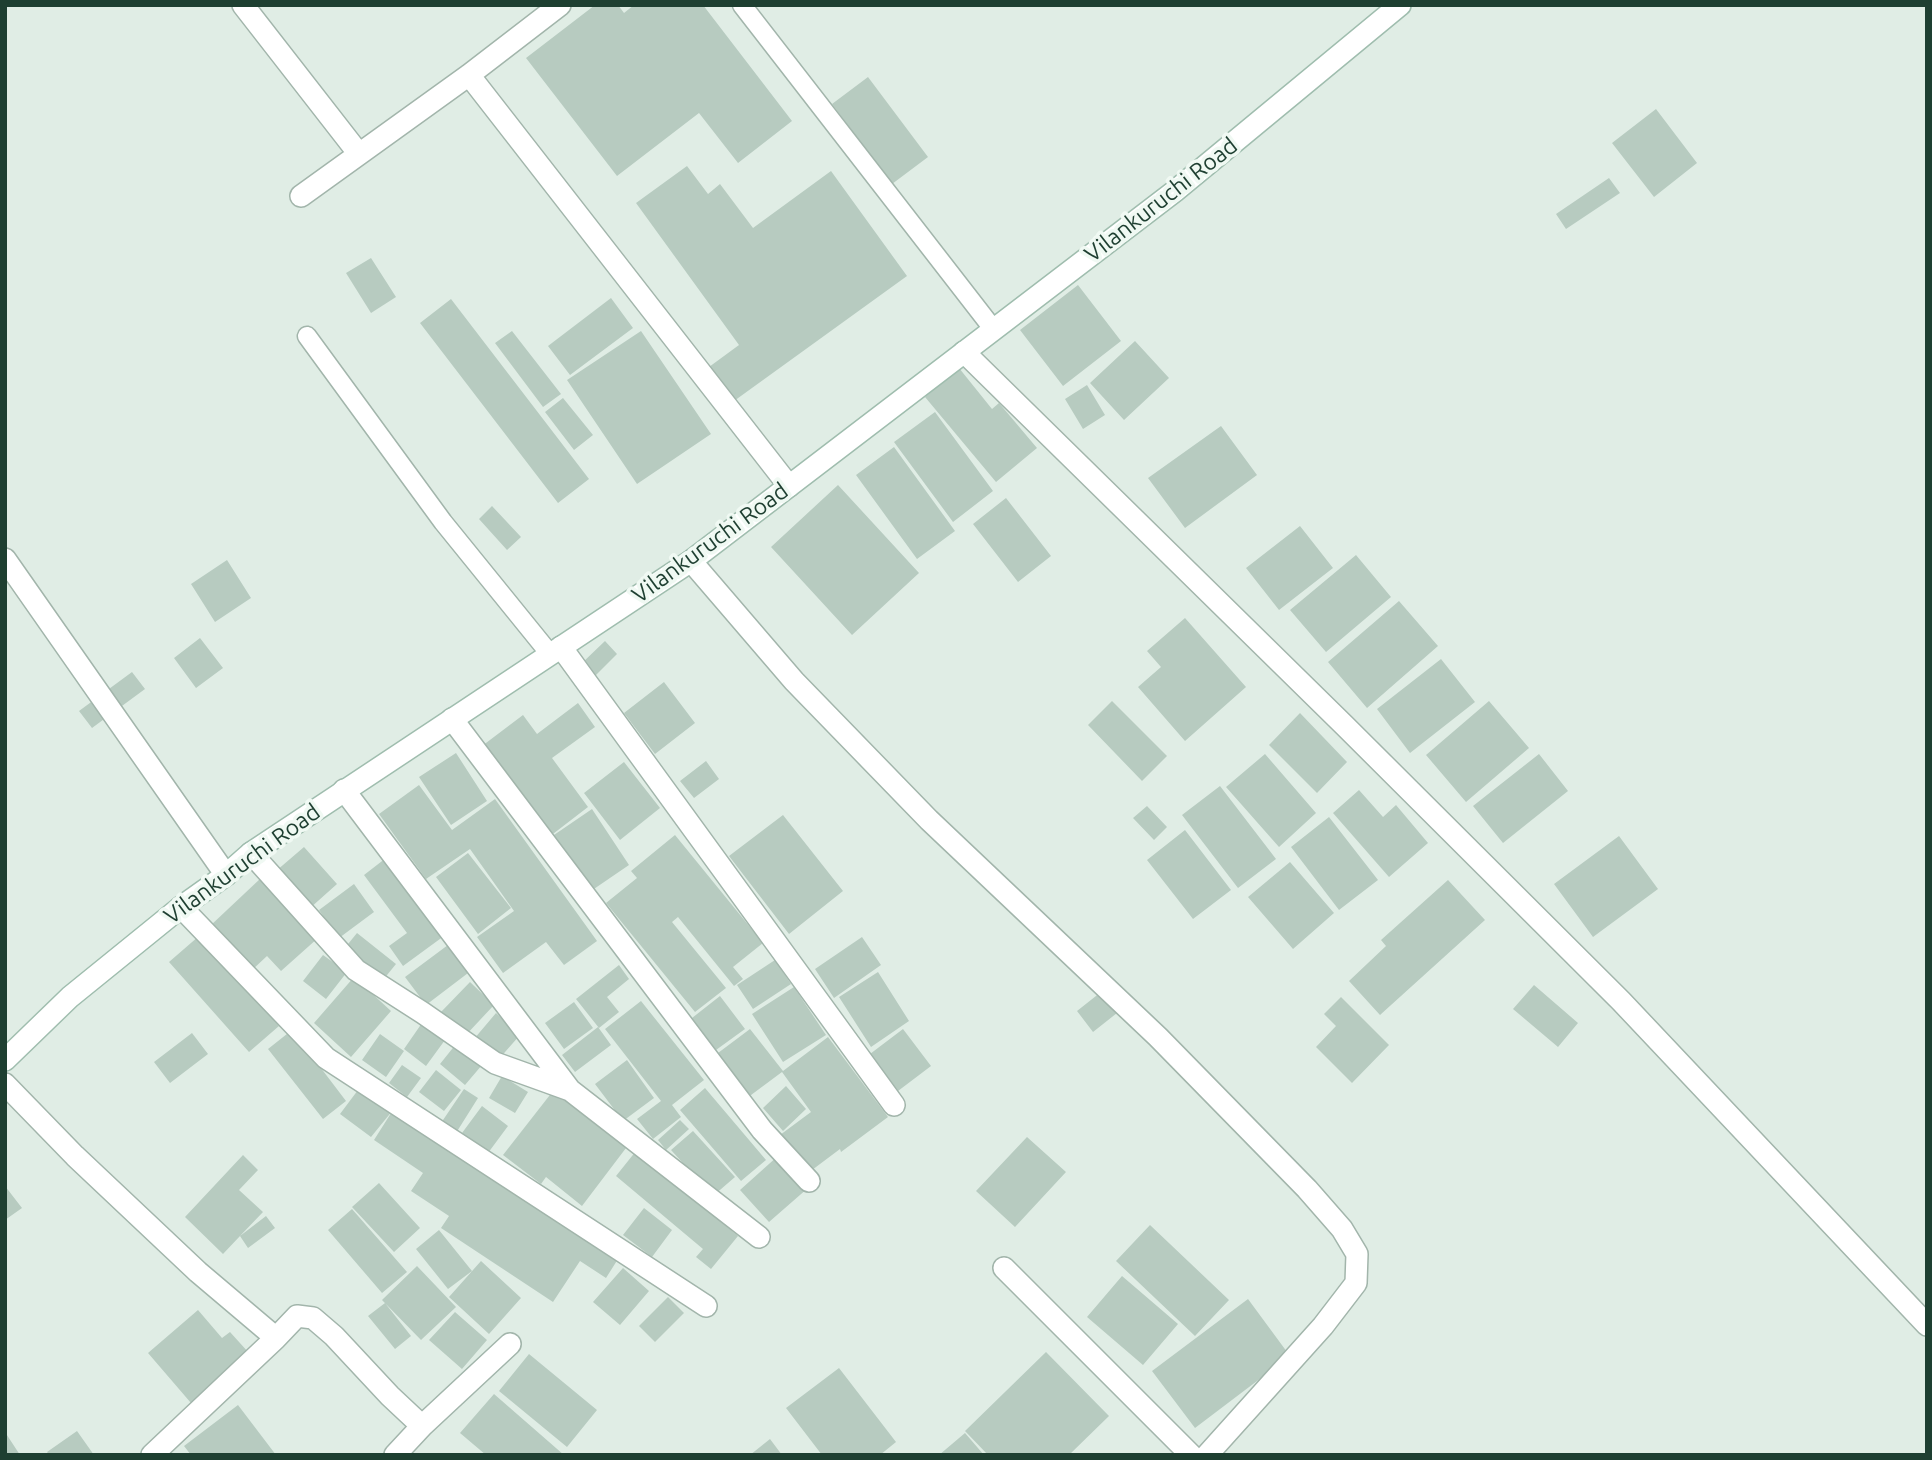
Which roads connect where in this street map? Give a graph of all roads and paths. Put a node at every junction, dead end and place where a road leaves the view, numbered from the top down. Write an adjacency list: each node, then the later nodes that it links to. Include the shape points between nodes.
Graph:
1 (560, 5): 5 (street)
2 (742, 5): 8 (lane)
3 (1399, 5): 8 (street, Vilankuruchi Road, via 1175,191)
4 (248, 7): 6 (street)
5 (469, 75): 6 (street); 11 (street)
6 (359, 154): 7 (street)
7 (301, 196)
8 (994, 330): 10 (street, Vilankuruchi Road)
9 (307, 336): 14 (lane, via 443,522)
10 (964, 352): 11 (street, Vilankuruchi Road); 28 (street, via 1621,1001)
11 (789, 486): 13 (street, Vilankuruchi Road)
12 (5, 559): 18 (street)
13 (691, 561): 14 (street, Vilankuruchi Road); 35 (street, via 794,681 929,820 1158,1037 1307,1189 1357,1254 1356,1283)
14 (556, 650): 15 (street, Vilankuruchi Road); 23 (street)
15 (452, 719): 16 (street, Vilankuruchi Road); 24 (street, via 762,1130)
16 (344, 790): 17 (street, Vilankuruchi Road); 22 (street)
17 (251, 853): 18 (street, Vilankuruchi Road); 22 (street, via 356,970 495,1063)
18 (226, 875): 19 (street, Vilankuruchi Road)
19 (181, 907): 20 (street, Vilankuruchi Road, via 70,997); 27 (street, via 326,1058)
20 (5, 1060)
21 (5, 1084): 29 (street, via 198,1272)
22 (570, 1090): 25 (street)
23 (894, 1105)
24 (809, 1181)
25 (759, 1237)
26 (1004, 1268): 34 (street)
27 (706, 1306)
28 (1927, 1325)
29 (276, 1338): 31 (street, via 297,1316 313,1318); 32 (street)
30 (510, 1344): 31 (street)
31 (422, 1426): 33 (street)
32 (152, 1455)
33 (395, 1455)
34 (1191, 1455)
35 (1207, 1455)

